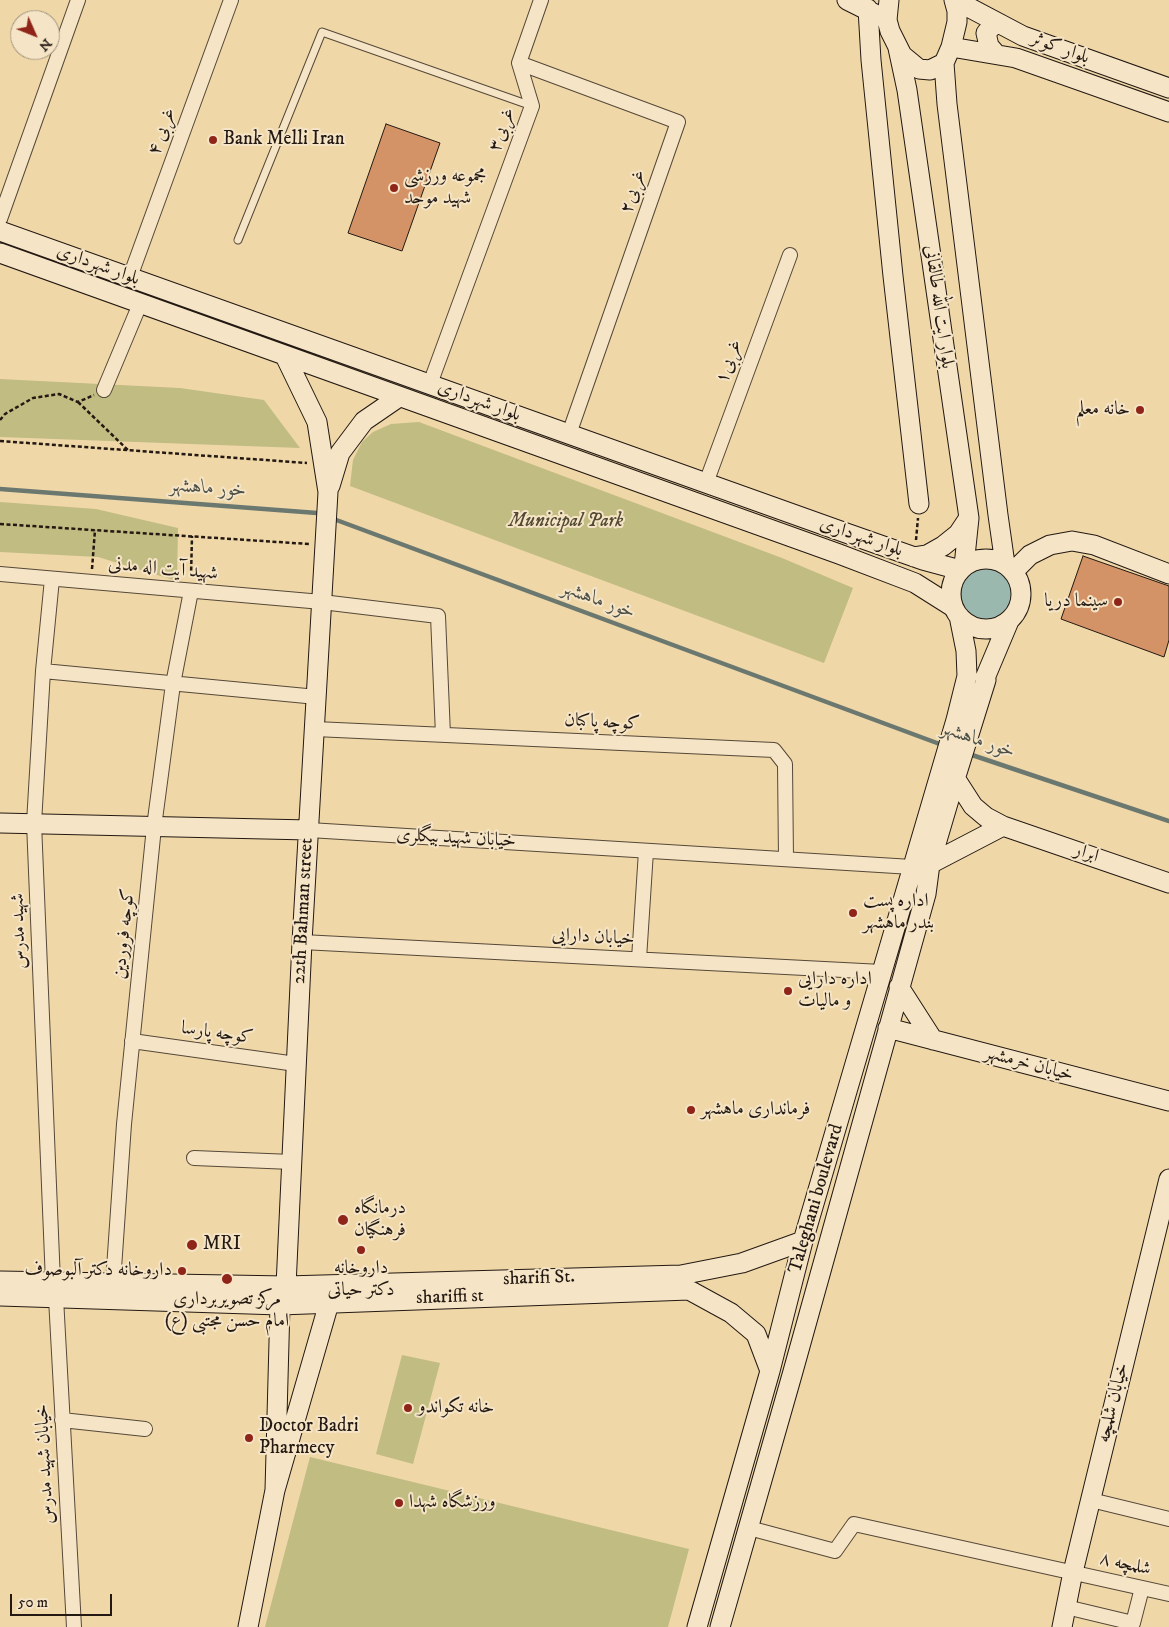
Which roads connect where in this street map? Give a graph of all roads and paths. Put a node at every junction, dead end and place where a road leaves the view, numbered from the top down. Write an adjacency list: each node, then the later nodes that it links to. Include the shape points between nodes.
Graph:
1 (78, 0): 19 (street)
2 (231, 0): 24 (street, ۴ غربی)
3 (541, 0): 15 (street)
4 (847, 0): 8 (main road)
5 (889, 0): 9 (main road)
6 (954, 0): 7 (main road, بلوار کوثر); 13 (main road, بلوار ایت الله طالقانی, via 957,22)
7 (974, 5): 10 (main road, بلوار کوثر)
8 (868, 9): 9 (main road); 14 (main road)
9 (887, 20): 12 (main road)
10 (996, 22): 11 (main road, via 986,33 989,46); 16 (main road, بلوار کوثر, via 1023,36)
11 (996, 54): 13 (main road, بلوار کوثر); 18 (main road, بلوار کوثر, via 1016,58)
12 (900, 55): 13 (main road, via 919,69 930,70); 14 (main road); 39 (main road, بلوار ایت الله طالقانی, via 908,90)
13 (948, 55): 48 (main road, بلوار ایت الله طالقانی, via 949,123 998,515)
14 (871, 60): 38 (main road)
15 (519, 63): 17 (street, ۳غربی); 32 (street, ۲غربی, via 678,122)
16 (1169, 88)
17 (532, 106): 21 (lane, via 322,32); 27 (street, ۳غربی)
18 (1169, 112)
19 (0, 219)
20 (0, 231): 24 (main road, بلوار شهرداری)
21 (238, 240)
22 (0, 253): 25 (main road, بلوار شهرداری)
23 (790, 255): 36 (street, ۱غربی)
24 (130, 277): 27 (main road, بلوار شهرداری)
25 (140, 304): 26 (main road, بلوار شهرداری); 28 (street)
26 (285, 356): 29 (main road, بلوار شهرداری); 35 (main road, via 316,422)
27 (430, 384): 32 (main road, بلوار شهرداری)
28 (104, 390): 30 (path)
29 (400, 397): 37 (main road, via 364,421 340,453); 45 (main road, بلوار شهرداری)
30 (78, 402): 31 (path, via 59,394 33,398); 34 (path)
31 (0, 420)
32 (569, 434): 36 (main road, بلوار شهرداری)
33 (0, 441): 34 (path)
34 (129, 451): 35 (path)
35 (324, 465): 37 (main road)
36 (706, 483): 42 (main road, بلوار شهرداری)
37 (328, 492): 44 (main road, 22th Bahman street)
38 (919, 504): 46 (path)
39 (969, 518): 46 (main road, via 958,534 943,546 927,555); 47 (main road, بلوار ایت الله طالقانی)
40 (0, 524): 41 (path)
41 (95, 530): 43 (path); 52 (path)
42 (846, 533): 45 (main road); 46 (main road, بلوار شهرداری)
43 (192, 536): 44 (path); 53 (path)
44 (326, 541): 54 (main road, 22th Bahman street)
45 (839, 554): 55 (main road, بلوار شهرداری, via 915,583)
46 (914, 557): 47 (main road, بلوار شهرداری)
47 (962, 568): 48 (main road, via 984,558 995,559); 55 (main road, via 952,585 951,596)
48 (1010, 568): 50 (main road, via 1043,548 1072,541 1094,545); 56 (main road, via 1022,592 1016,613)
49 (0, 574): 51 (street, شهید آیت اله مدنی)
50 (1169, 574)
51 (52, 579): 52 (street, شهید آیت اله مدنی); 57 (street, شهید مدرس)
52 (91, 582): 53 (street, شهید آیت اله مدنی)
53 (191, 591): 54 (street, شهید آیت اله مدنی); 58 (street, کوچه فروردین)
54 (322, 602): 59 (main road, 22th Bahman street); 62 (street, شهید آیت اله مدنی, via 438,616)
55 (956, 612): 56 (main road, via 967,624 977,628 994,628); 60 (main road, via 966,651)
56 (1009, 621): 60 (main road, via 986,680)
57 (43, 671): 58 (street); 65 (street, شهید مدرس)
58 (173, 684): 59 (street); 66 (street, کوچه فروردین)
59 (317, 697): 61 (main road, 22th Bahman street)
60 (963, 722): 63 (main road, Taleghani boulevard)
61 (315, 729): 62 (street, کوچه پاکبان); 68 (main road, 22th Bahman street)
62 (443, 734): 70 (street, کوچه پاکبان, via 774,750 785,764)
63 (951, 775): 67 (main road, ابرار, via 973,806); 71 (main road, Taleghani boulevard)
64 (0, 822): 65 (main road, خیابان شهید بیگلری)
65 (34, 823): 66 (main road, خیابان شهید بیگلری); 90 (street, شهید مدرس)
66 (154, 826): 68 (main road, خیابان شهید بیگلری); 79 (street, کوچه فروردین)
67 (1004, 826): 71 (main road); 72 (main road, ابرار)
68 (309, 830): 69 (street, خیابان شهید بیگلری); 73 (main road, 22th Bahman street)
69 (646, 851): 70 (street, خیابان شهید بیگلری); 74 (street)
70 (786, 859): 71 (street, خیابان شهید بیگلری)
71 (921, 866): 75 (main road, Taleghani boulevard); 76 (main road, Taleghani boulevard, via 926,894)
72 (1169, 883)
73 (302, 942): 74 (street, خیابان دارایی); 80 (main road, 22th Bahman street)
74 (639, 959): 75 (street, خیابان دارایی)
75 (882, 972): 85 (main road, Taleghani boulevard)
76 (899, 987): 77 (main road, Taleghani boulevard); 78 (main road)
77 (888, 1028): 78 (main road, خیابان خرمشهر); 100 (main road, Taleghani boulevard)
78 (933, 1040): 81 (main road, خیابان خرمشهر)
79 (132, 1041): 80 (street, کوچه پارسا); 87 (street, کوچه فروردین)
80 (296, 1064): 83 (main road, 22th Bahman street)
81 (1169, 1101)
82 (194, 1158): 83 (street)
83 (292, 1162): 88 (main road, 22th Bahman street)
84 (1169, 1179): 98 (main road, خیابان شلمچه)
85 (803, 1240): 89 (main road, sharifi St., via 742,1263 681,1275); 94 (main road, Taleghani boulevard)
86 (0, 1281): 90 (main road, sharifi St.)
87 (113, 1283): 88 (main road, sharifi St.); 90 (main road, sharifi St.)
88 (286, 1286): 91 (main road, sharifi St.); 93 (main road, 22th Bahman street)
89 (566, 1286): 91 (main road, sharifi St.); 94 (main road, via 690,1290 730,1313 756,1334)
90 (55, 1290): 92 (main road); 93 (main road); 95 (street, خیابان شهید مدرس)
91 (329, 1294): 93 (main road); 97 (main road)
92 (0, 1296)
93 (280, 1305): 97 (main road, 22th Bahman street)
94 (770, 1371): 107 (main road, Taleghani boulevard)
95 (62, 1420): 96 (street); 105 (street, خیابان شهید مدرس)
96 (146, 1429)
97 (275, 1490): 106 (main road)
98 (1091, 1500): 99 (street); 101 (main road, خیابان شلمچه)
99 (1169, 1519)
100 (748, 1528): 101 (street, شلمچه ۸, via 835,1551 854,1524); 108 (main road, Taleghani boulevard)
101 (1073, 1572): 102 (street, شلمچه ۸); 104 (main road, خیابان شلمچه)
102 (1142, 1588): 103 (street, شلمچه ۸); 104 (street, via 1133,1623)
103 (1169, 1594)
104 (1066, 1607): 109 (main road, خیابان شلمچه)
105 (74, 1627)
106 (248, 1627)
107 (697, 1627)
108 (720, 1627)
109 (1062, 1627)

